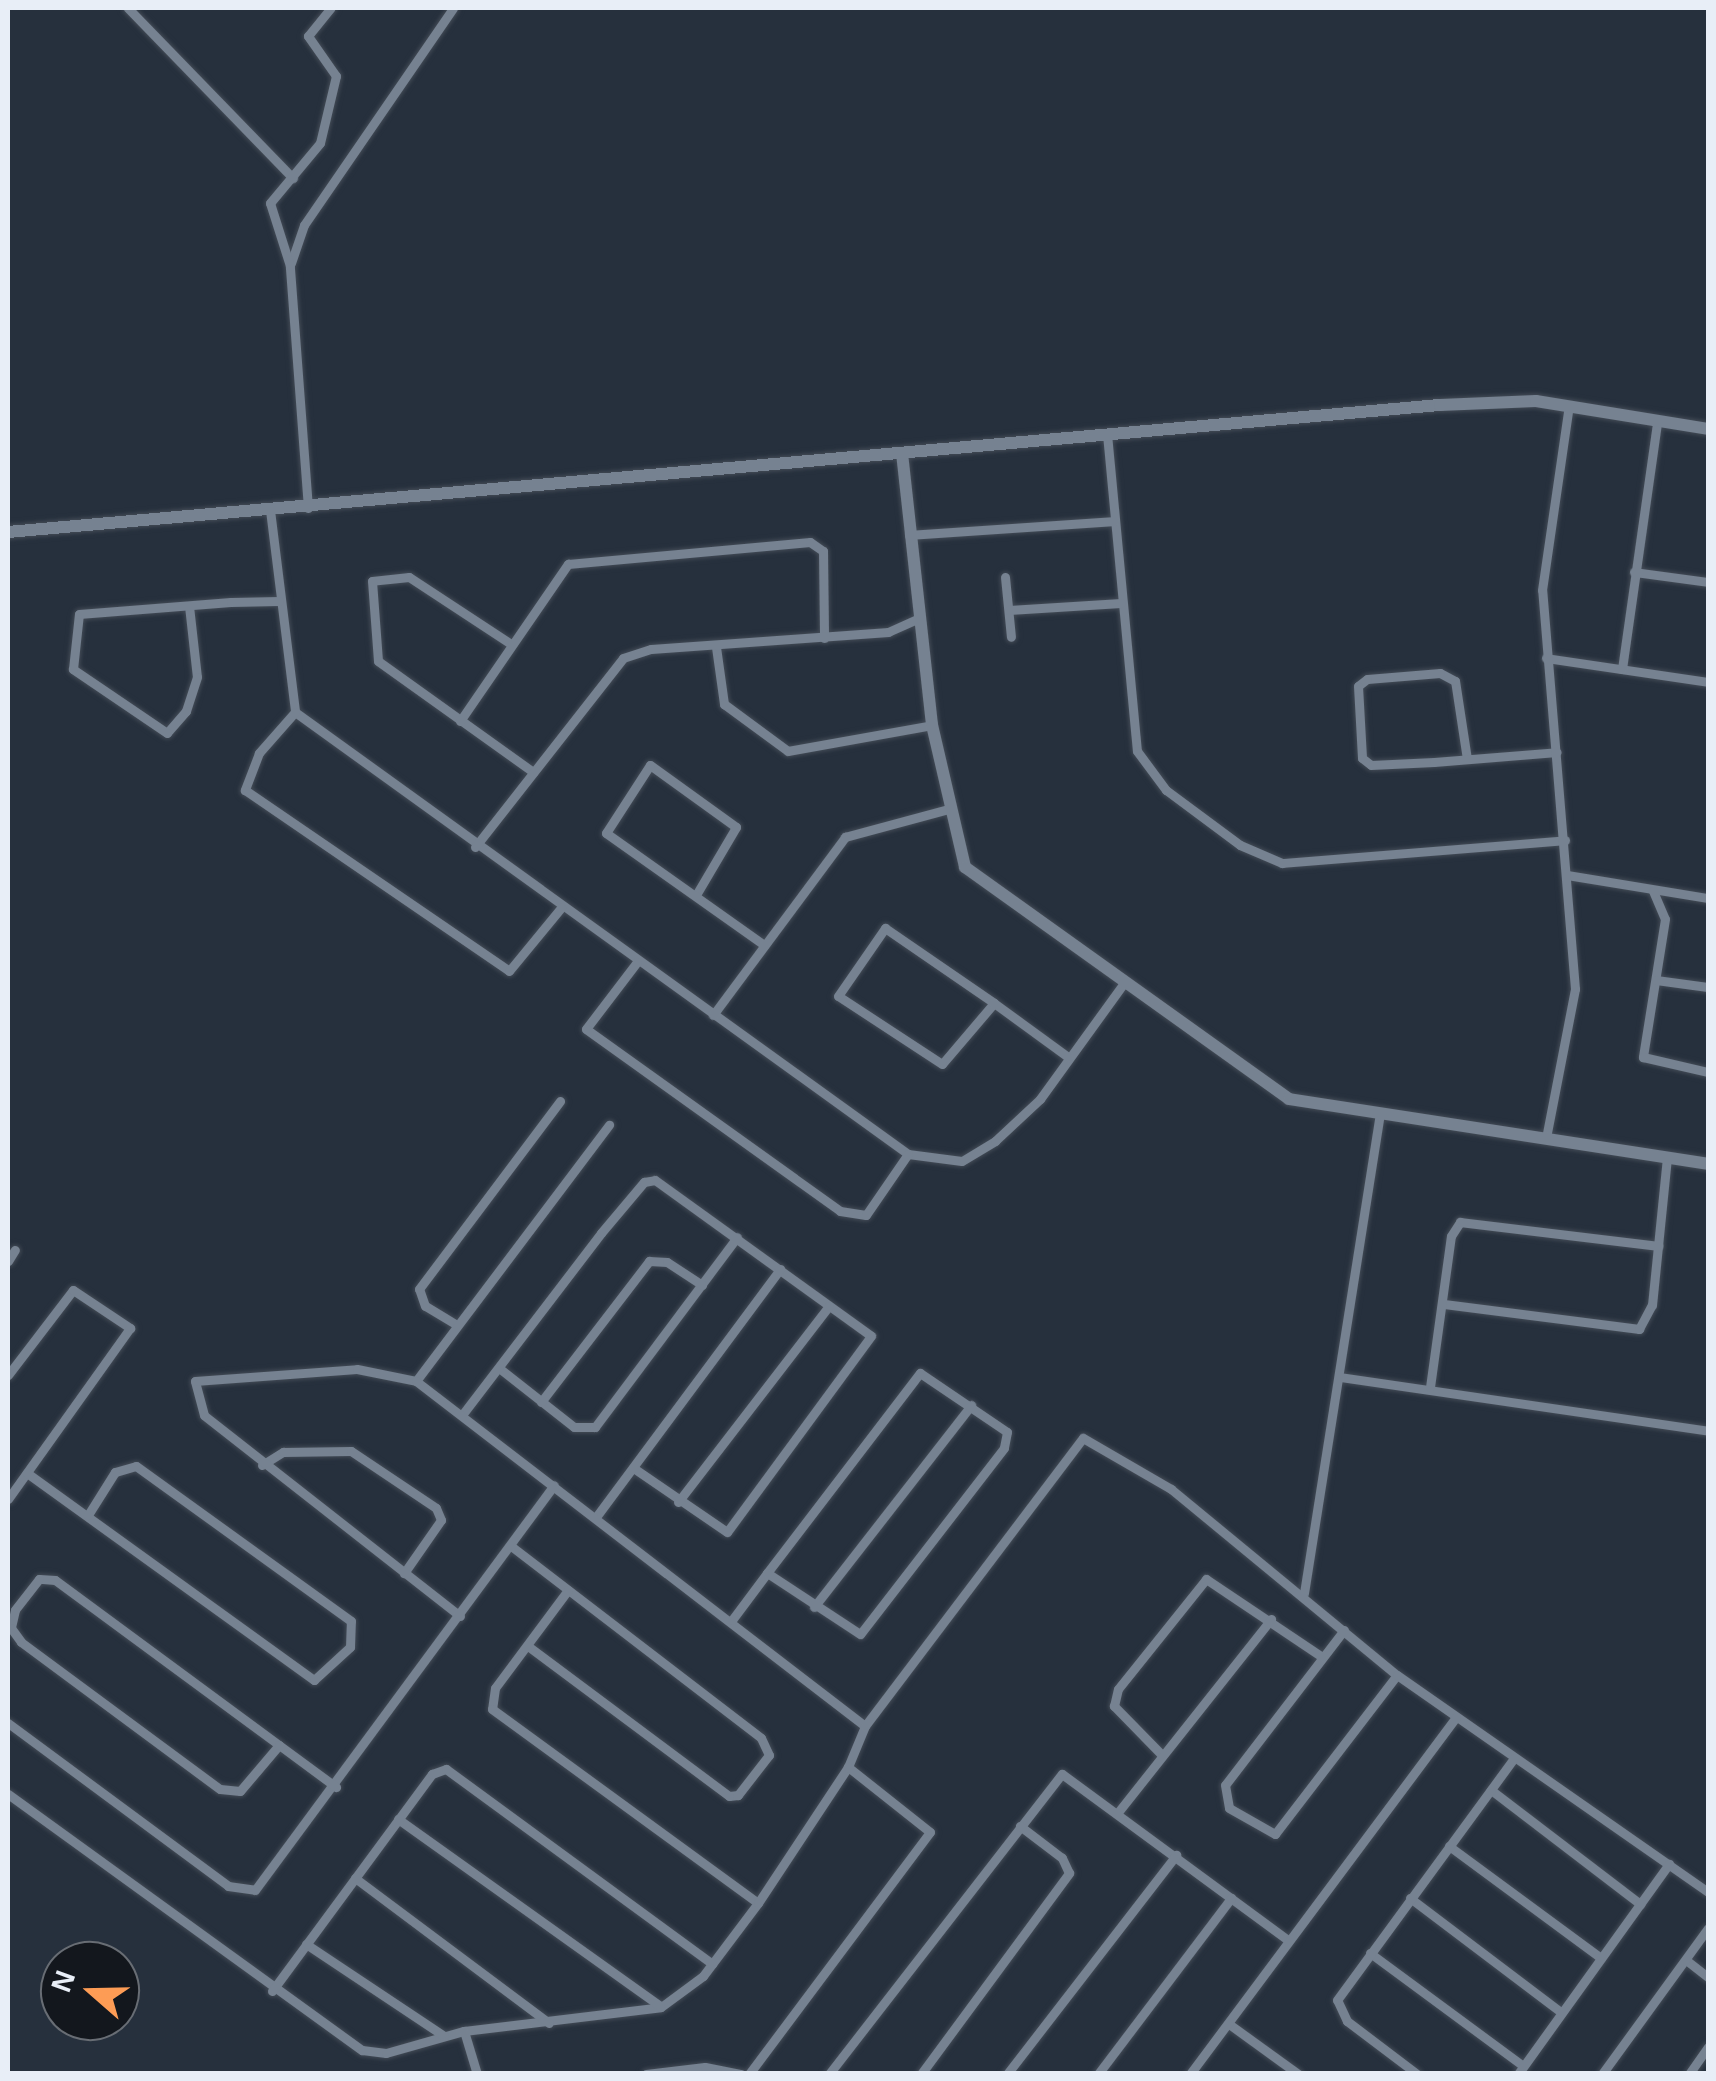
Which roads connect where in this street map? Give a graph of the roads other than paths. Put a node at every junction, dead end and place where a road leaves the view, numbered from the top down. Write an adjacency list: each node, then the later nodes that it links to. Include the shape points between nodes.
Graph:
1 (128, 8): 4 (street)
2 (331, 8): 4 (street, via 308,36 335,68 334,89 320,143)
3 (454, 8): 5 (street, via 304,225)
4 (293, 178): 5 (street, via 270,203)
5 (290, 266): 11 (street)
6 (1568, 405): 7 (street); 9 (street, via 1440,406); 28 (street, via 1542,590)
7 (1657, 422): 8 (street); 16 (street)
8 (1708, 428)
9 (1107, 434): 10 (street); 13 (street)
10 (902, 453): 11 (street); 15 (street)
11 (308, 508): 12 (street)
12 (270, 510): 14 (street); 19 (street)
13 (1114, 521): 15 (street); 20 (street)
14 (8, 532)
15 (908, 534): 23 (street)
16 (1634, 572): 18 (street); 29 (street)
17 (1006, 577): 22 (street)
18 (1708, 582)
19 (280, 601): 21 (street); 31 (street)
20 (1121, 603): 22 (street); 38 (street, via 1142,763 1254,853 1294,864)
21 (189, 606): 21 (street, via 79,614 73,670 166,733 186,711 197,677)
22 (1009, 610): 24 (street)
23 (919, 618): 25 (street, via 888,632); 33 (street)
24 (1011, 637)
25 (824, 638): 26 (street, via 823,551 810,542 568,564); 27 (street)
26 (511, 644): 32 (street); 32 (street, via 409,577 372,581 378,661)
27 (716, 647): 33 (street, via 724,704 788,752); 36 (street, via 623,658)
28 (1546, 658): 29 (street); 34 (street)
29 (1622, 669): 30 (street)
30 (1708, 682)
31 (295, 712): 39 (street); 44 (street, via 259,753 245,790 508,971)
32 (460, 720): 36 (street)
33 (932, 725): 37 (street)
34 (1556, 752): 35 (street); 38 (street)
35 (1467, 759): 35 (street, via 1371,765 1362,758 1358,686 1367,678 1440,673 1455,680)
36 (533, 772): 39 (street)
37 (949, 809): 45 (street, via 845,837); 48 (street, via 965,867)
38 (1565, 840): 40 (street)
39 (475, 848): 44 (street)
40 (1567, 874): 41 (street); 57 (street, via 1575,989)
41 (1653, 891): 43 (street); 47 (street, via 1665,910)
42 (696, 896): 42 (street, via 606,833 650,764 736,827); 45 (street)
43 (1708, 898)
44 (561, 908): 46 (street)
45 (764, 945): 51 (street)
46 (637, 962): 51 (street); 58 (street, via 586,1029 840,1212 866,1215)
47 (1656, 980): 49 (street); 53 (street, via 1644,1057)
48 (1124, 983): 52 (street); 55 (street, via 1289,1099)
49 (1708, 987)
50 (994, 1003): 50 (street, via 885,928 838,996 942,1064); 52 (street)
51 (713, 1015): 58 (street)
52 (1068, 1057): 58 (street, via 1029,1110 978,1152 949,1162)
53 (1708, 1072)
54 (560, 1101): 69 (street, via 419,1289 426,1306)
55 (1379, 1118): 57 (street); 72 (street)
56 (608, 1125): 69 (street)
57 (1546, 1138): 59 (street)
58 (908, 1154)
59 (1668, 1158): 60 (street); 62 (street)
60 (1708, 1164)
61 (736, 1237): 65 (street); 66 (street); 70 (street, via 655,1180 644,1182)
62 (1659, 1246): 67 (street, via 1650,1315 1634,1330); 67 (street, via 1460,1222)
63 (15, 1250): 64 (street)
64 (8, 1261)
65 (780, 1270): 68 (street); 80 (street)
66 (702, 1285): 75 (street, via 668,1262 649,1261); 75 (street, via 599,1425 579,1429)
67 (1444, 1304): 74 (street)
68 (829, 1306): 84 (street); 84 (street, via 871,1338 730,1530)
69 (457, 1326): 73 (street)
70 (499, 1368): 75 (street); 77 (street)
71 (8, 1375): 81 (street, via 74,1290 130,1328)
72 (1340, 1377): 74 (street); 91 (street)
73 (416, 1381): 77 (street); 79 (street, via 357,1369 195,1381 204,1416)
74 (1430, 1387): 78 (street)
75 (541, 1402)
76 (970, 1405): 89 (street, via 920,1373); 92 (street); 92 (street, via 1007,1432 1007,1442 886,1603 858,1635)
77 (462, 1415): 82 (street)
78 (1708, 1431)
79 (262, 1464): 88 (street); 88 (street, via 283,1452 351,1452 436,1508 441,1520)
80 (634, 1469): 84 (street); 86 (street)
81 (27, 1473): 83 (street); 85 (street)
82 (554, 1485): 86 (street); 87 (street)
83 (8, 1499)
84 (678, 1502)
85 (88, 1516): 85 (street, via 314,1680 350,1648 350,1621 136,1466 116,1472)
86 (596, 1518): 95 (street)
87 (510, 1546): 90 (street); 93 (street)
88 (404, 1572): 93 (street)
89 (766, 1573): 92 (street); 95 (street)
90 (568, 1590): 97 (street); 97 (street, via 761,1738 770,1747 766,1761 738,1796 720,1792)
91 (1304, 1593): 96 (street); 102 (street, via 1171,1489 1083,1438)
92 (814, 1607)
93 (460, 1616): 107 (street)
94 (1271, 1619): 98 (street); 104 (street); 104 (street, via 1206,1579 1118,1689 1119,1720)
95 (732, 1620): 102 (street)
96 (1344, 1630): 98 (street); 99 (street)
97 (529, 1647): 120 (street, via 495,1688 492,1708)
98 (1322, 1657): 99 (street, via 1225,1785 1228,1808 1271,1835)
99 (1397, 1675): 100 (street)
100 (1456, 1717): 105 (street); 123 (street)
101 (8, 1723): 107 (street, via 239,1890 262,1885)
102 (865, 1726): 106 (street)
103 (279, 1745): 103 (street, via 55,1580 39,1580 15,1610 14,1636 226,1792 240,1790); 107 (street)
104 (1162, 1755): 110 (street)
105 (1514, 1758): 108 (street); 115 (street)
106 (848, 1767): 120 (street); 143 (street, via 930,1832)
107 (336, 1787)
108 (1491, 1790): 113 (street); 121 (street)
109 (8, 1794): 130 (street)
110 (1118, 1810): 112 (street, via 1062,1774); 114 (street)
111 (398, 1819): 116 (street); 128 (street, via 432,1774 446,1769); 131 (street)
112 (1020, 1826): 144 (street); 145 (street, via 1062,1858 1069,1873)
113 (1450, 1846): 119 (street); 126 (street)
114 (1176, 1855): 118 (street); 146 (street)
115 (1669, 1864): 117 (street); 121 (street)
116 (355, 1878): 124 (street); 133 (street)
117 (1708, 1892)
118 (1231, 1898): 123 (street); 147 (street)
119 (1410, 1898): 125 (street); 132 (street)
120 (758, 1903): 128 (street)
121 (1640, 1904): 126 (street)
122 (1708, 1928): 127 (street)
123 (1288, 1940): 134 (street)
124 (306, 1944): 130 (street); 136 (street)
125 (1370, 1953): 139 (street); 150 (street, via 1336,2010)
126 (1601, 1958): 132 (street)
127 (1686, 1960): 129 (street); 151 (street)
128 (712, 1964): 131 (street)
129 (1708, 1977)
130 (272, 1991): 136 (street, via 374,2053)
131 (661, 2007): 133 (street)
132 (1562, 2012): 139 (street)
133 (550, 2024): 135 (street)
134 (1229, 2024): 138 (street); 148 (street)
135 (464, 2031): 136 (street); 140 (street)
136 (444, 2036)
137 (1708, 2047): 152 (street)
138 (1284, 2070): 149 (street)
139 (1520, 2070)
140 (476, 2074)
141 (646, 2074): 142 (street, via 704,2067)
142 (740, 2074)
143 (748, 2074)
144 (829, 2074)
145 (921, 2074)
146 (1007, 2074)
147 (1098, 2074)
148 (1190, 2074)
149 (1298, 2074)
150 (1417, 2074)
151 (1602, 2074)
152 (1689, 2074)

